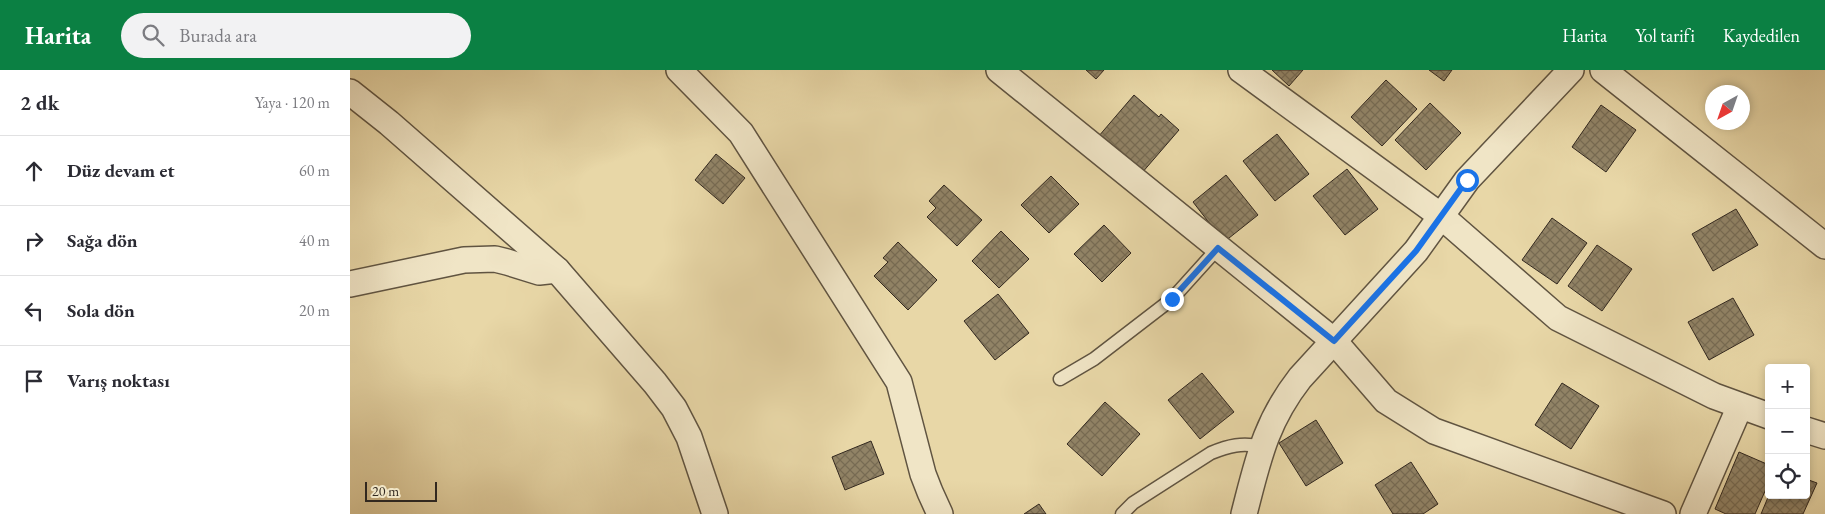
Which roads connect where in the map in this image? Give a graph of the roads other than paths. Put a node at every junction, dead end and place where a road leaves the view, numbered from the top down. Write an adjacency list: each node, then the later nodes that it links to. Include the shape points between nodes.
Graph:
1 (679, 70): 20 (street, via 741,133 899,382 924,474)
2 (999, 70): 9 (street)
3 (1241, 70): 7 (street)
4 (1602, 70): 8 (street)
5 (1560, 73): 7 (street, via 1467,180)
6 (350, 92): 10 (street, via 404,135)
7 (1441, 216): 12 (street, via 1416,251); 14 (street, via 1558,318)
8 (1825, 246)
9 (1218, 248): 12 (street); 13 (lane, via 1172,299 1094,359)
10 (557, 270): 11 (street, via 539,272 501,260 464,260); 19 (street, via 674,408 689,436)
11 (350, 284)
12 (1334, 341): 18 (street, via 1288,393); 23 (street, via 1386,401 1434,431)
13 (1060, 379)
14 (1740, 406): 15 (street); 24 (street)
15 (1765, 415)
16 (1810, 431): 17 (street)
17 (1825, 436)
18 (1261, 447): 21 (lane, via 1239,444 1211,452); 22 (street)
19 (715, 514)
20 (940, 514)
21 (1122, 514)
22 (1244, 514)
23 (1663, 514)
24 (1693, 514)

